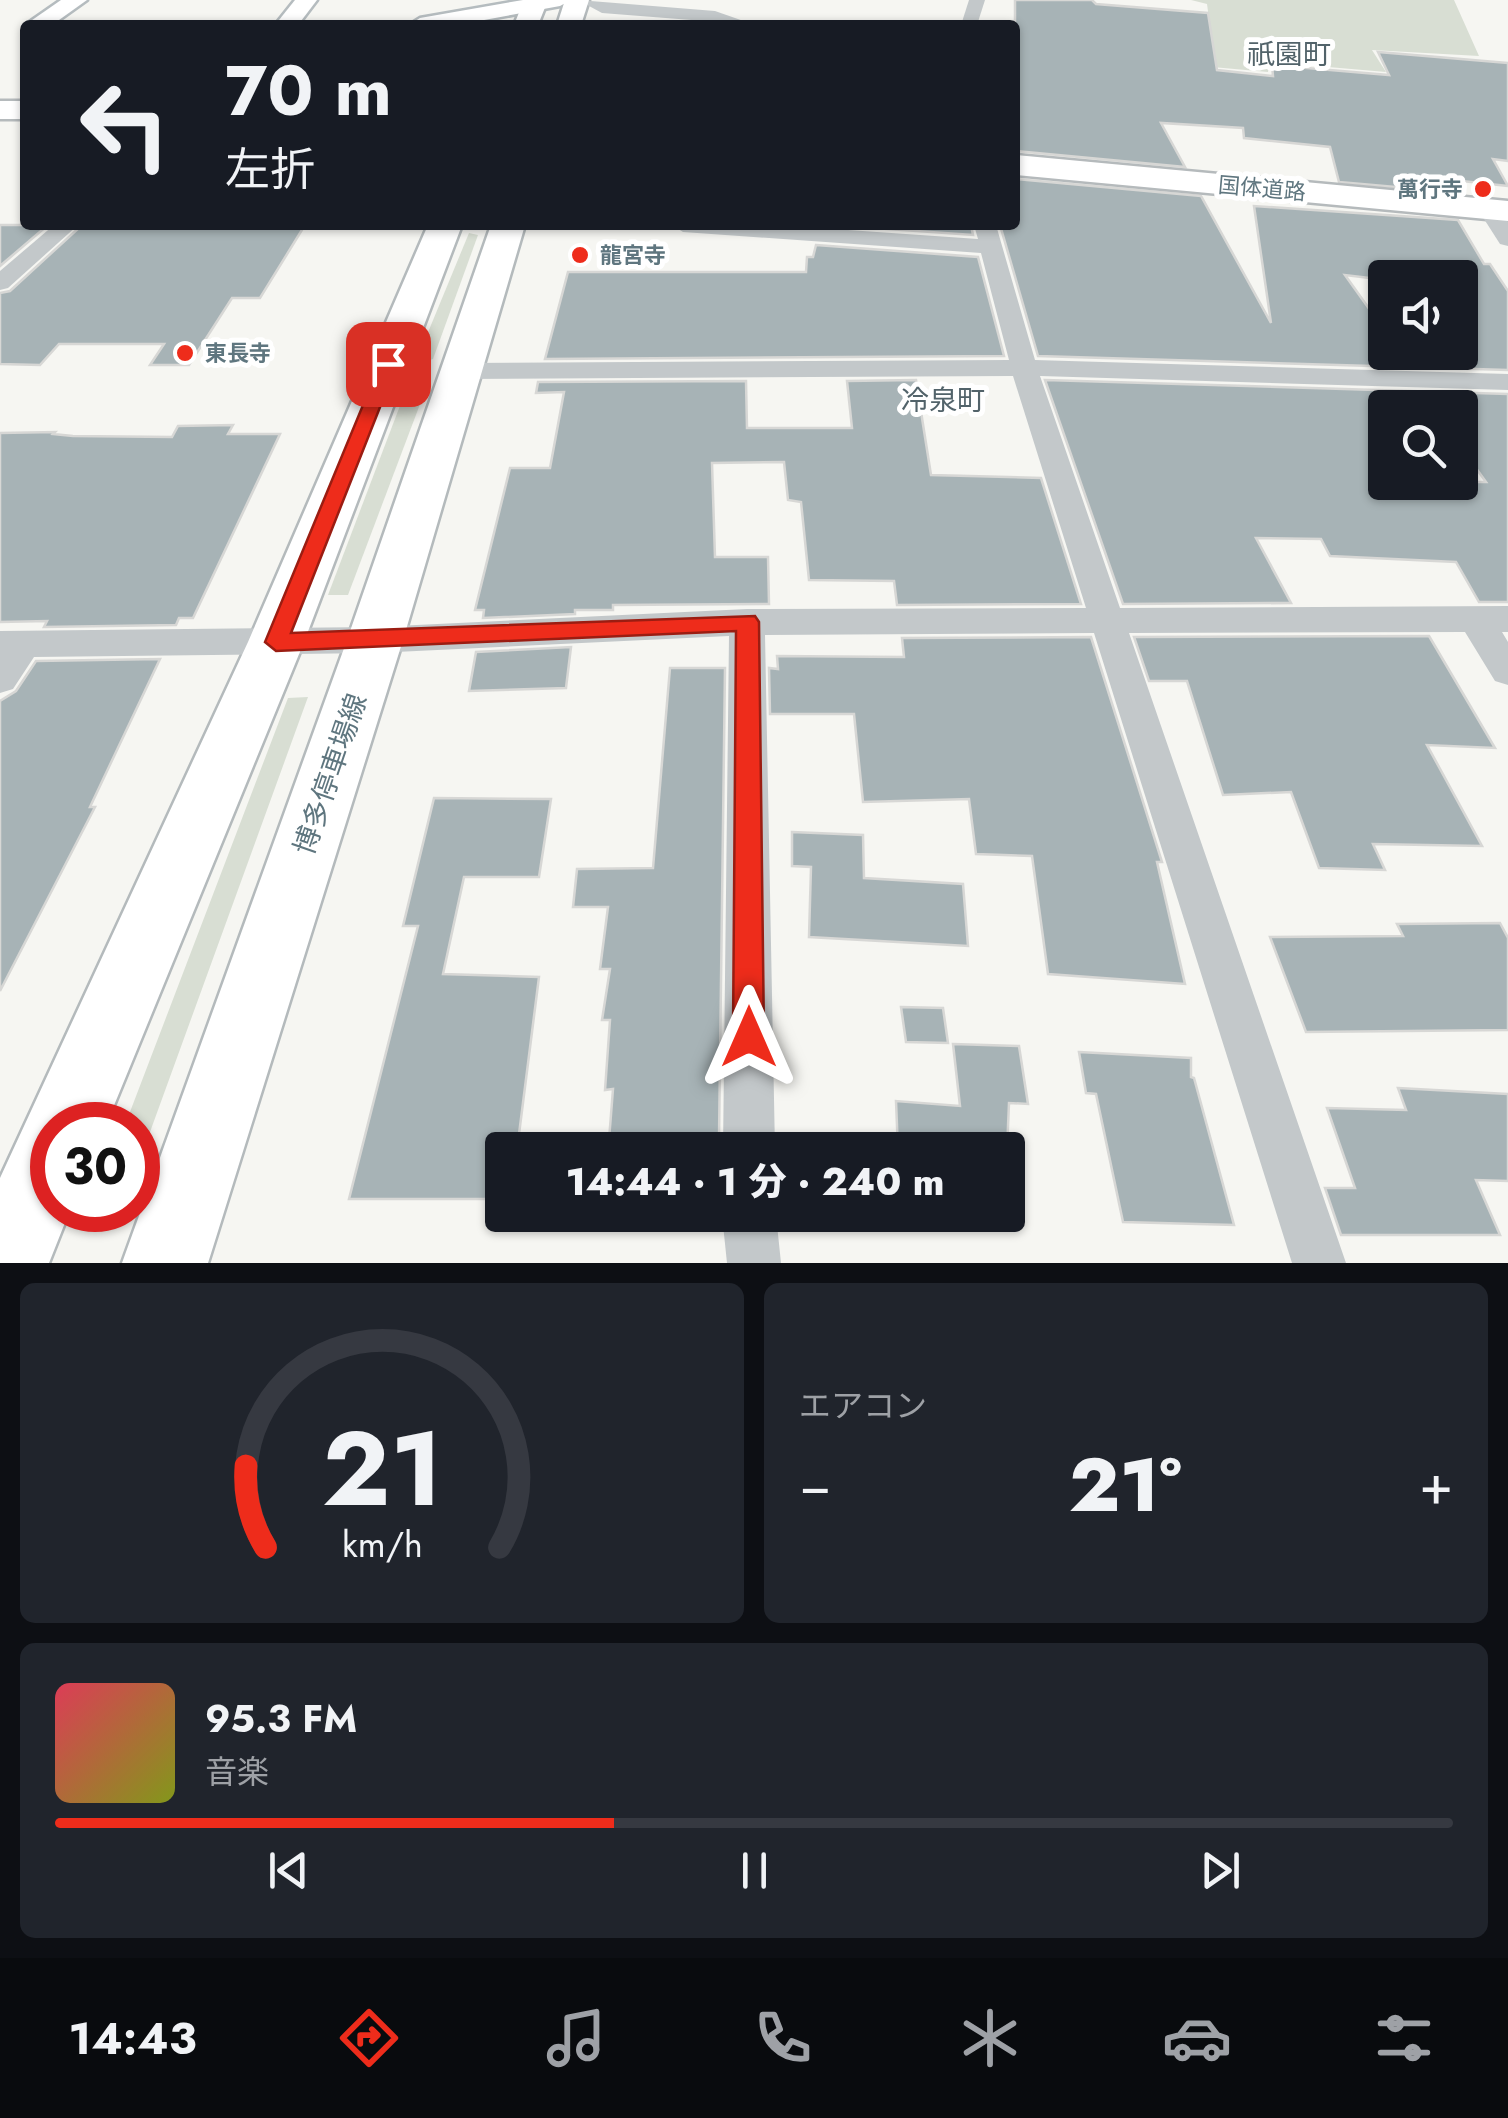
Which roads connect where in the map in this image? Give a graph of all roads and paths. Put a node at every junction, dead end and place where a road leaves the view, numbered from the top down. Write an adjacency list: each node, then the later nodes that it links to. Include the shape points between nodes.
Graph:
1 (76, 0): 7 (street)
2 (306, 0): 8 (street)
3 (507, 0): 6 (street)
4 (560, 0): 6 (street)
5 (586, 0): 10 (street, via 602,8)
6 (532, 10): 9 (street)
7 (44, 20)
8 (290, 20)
9 (457, 20)
10 (729, 20)
11 (1020, 165): 12 (main road, 国体道路)
12 (1498, 210): 18 (street)
13 (61, 230): 19 (street)
14 (443, 230): 27 (main road)
15 (506, 230): 21 (main road, 博多停車場線)
16 (821, 230): 17 (street)
17 (986, 236): 20 (street)
18 (1508, 239)
19 (0, 283)
20 (1024, 368): 21 (street); 22 (street); 25 (street)
21 (461, 371): 26 (main road, 博多停車場線)
22 (1508, 382)
23 (1492, 619): 25 (street); 29 (street)
24 (747, 622): 25 (street); 26 (street); 32 (street)
25 (1108, 622): 38 (street)
26 (376, 640): 27 (street); 36 (main road, 博多停車場線)
27 (276, 642): 28 (street); 31 (main road)
28 (12, 644): 30 (street)
29 (1508, 671)
30 (0, 680)
31 (76, 1102)
32 (749, 1132)
33 (30, 1207): 35 (main road)
34 (751, 1232): 37 (street)
35 (6, 1263)
36 (165, 1263)
37 (754, 1263)
38 (1319, 1263)

